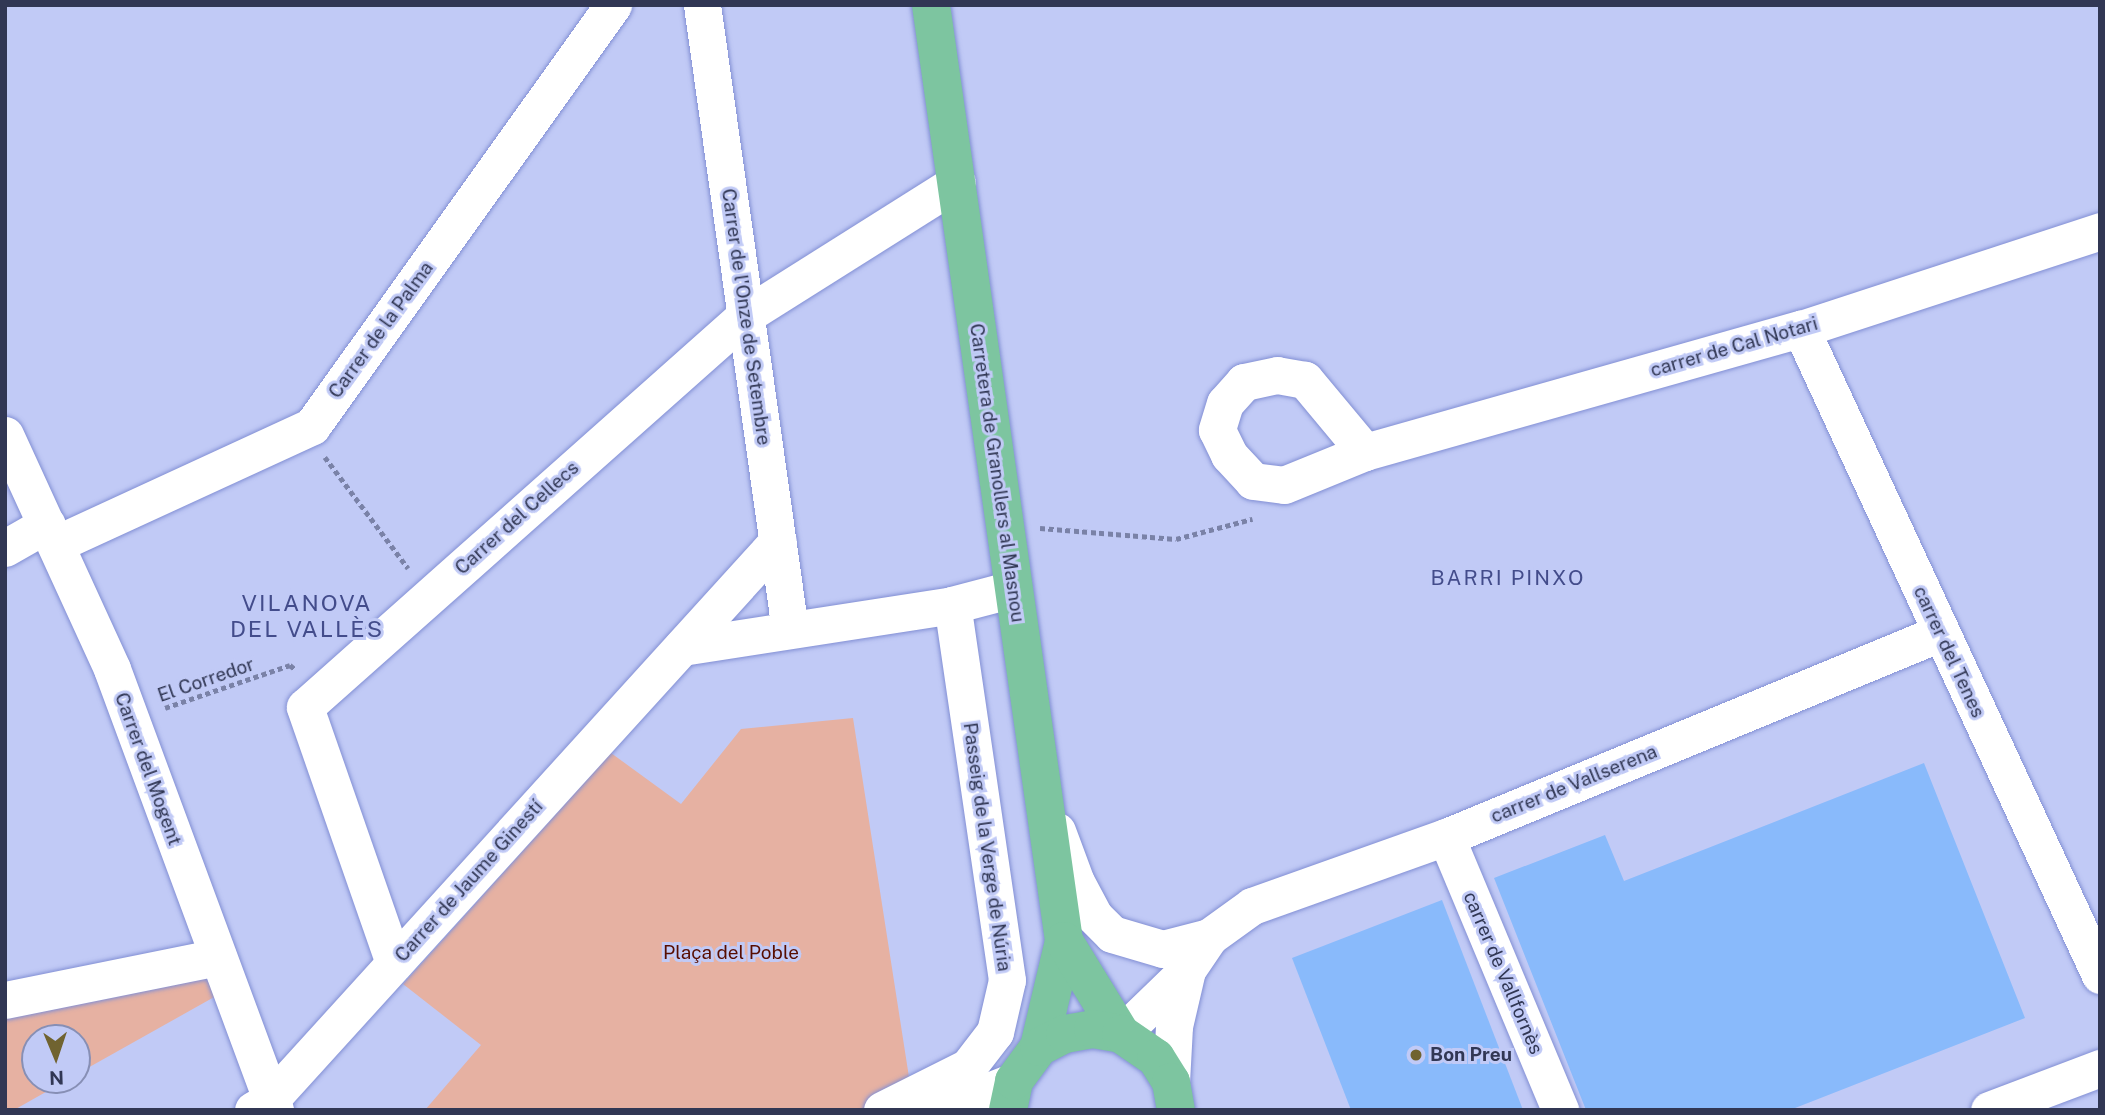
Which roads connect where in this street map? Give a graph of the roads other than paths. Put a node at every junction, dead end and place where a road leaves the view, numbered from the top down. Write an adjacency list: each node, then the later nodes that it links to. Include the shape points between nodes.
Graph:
1 (614, 5): 10 (street, Carrer de la Palma, via 305,429)
2 (702, 5): 6 (street, Carrer de l'Onze de Setembre)
3 (931, 5): 4 (main road, Carretera de Granollers al Masnou)
4 (957, 182): 6 (street, Carrer del Cellecs); 13 (main road, Carretera de Granollers al Masnou)
5 (2100, 230): 7 (street, carrer de Cal Notari)
6 (746, 315): 11 (street, Carrer de l'Onze de Setembre); 23 (street, Carrer del Cellecs, via 305,707)
7 (1801, 328): 9 (street, carrer de Cal Notari); 16 (street, carrer del Tenes)
8 (5, 435): 10 (street, Carrer del Mogent)
9 (1365, 452): 9 (street, carrer de Cal Notari, via 1284,485 1253,481 1229,455 1217,429 1226,403 1244,382 1277,375 1306,380)
10 (52, 534): 12 (street, Carrer de la Palma); 22 (street, Carrer del Mogent, via 131,720)
11 (778, 541): 15 (street, Carrer de l'Onze de Setembre); 17 (street, Carrer de Jaume Ginestí)
12 (5, 548)
13 (1013, 589): 14 (street); 18 (main road, Carretera de Granollers al Masnou)
14 (952, 605): 15 (street); 33 (street, Passeig de la Verge de Núria, via 1007,979 995,1032 968,1067)
15 (790, 630): 17 (street)
16 (1940, 633): 19 (street, carrer de Vallserena); 25 (street, carrer del Tenes)
17 (682, 647): 23 (street, Carrer de Jaume Ginestí)
18 (1045, 799): 20 (street, carrer de Vallserena, via 1076,883 1094,916 1112,934 1163,949); 21 (main road, Carretera de Granollers al Masnou)
19 (1446, 837): 20 (street, carrer de Vallserena, via 1252,906); 35 (street, carrer de Vallfornès)
20 (1209, 937): 24 (street, carrer de Vallserena)
21 (1064, 941): 27 (main road, Carretera de Granollers al Masnou); 28 (main road, Carretera de Granollers al Masnou)
22 (218, 957): 26 (street); 32 (street, Carrer del Mogent)
23 (394, 964): 32 (street, Carrer de Jaume Ginestí)
24 (1186, 970): 27 (street, carrer de Vallserena); 31 (street, carrer de Vallserena, via 1174,1026)
25 (2100, 975)
26 (5, 1000)
27 (1121, 1034): 28 (main road, via 1079,1030); 31 (main road, via 1156,1058)
28 (1039, 1047): 30 (main road)
29 (2100, 1068): 36 (street)
30 (1011, 1095): 34 (street)
31 (1174, 1096)
32 (266, 1106)
33 (882, 1110)
34 (940, 1110)
35 (1560, 1110)
36 (1989, 1110)

